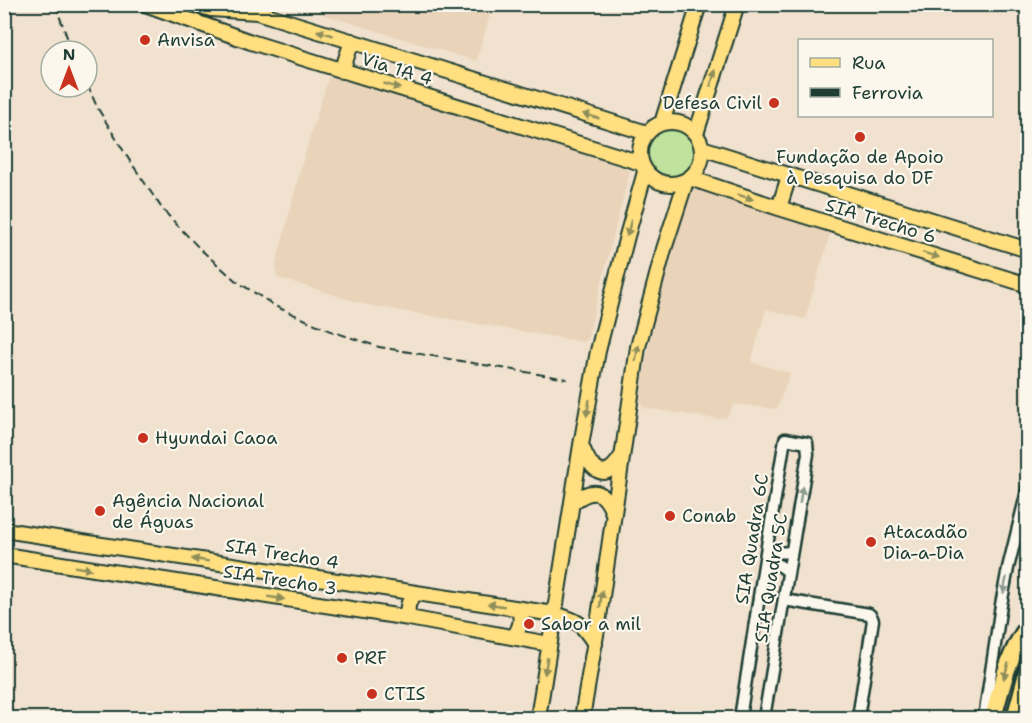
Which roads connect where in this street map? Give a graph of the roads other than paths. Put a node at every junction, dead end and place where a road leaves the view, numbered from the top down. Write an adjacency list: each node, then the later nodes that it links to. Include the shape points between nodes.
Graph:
1 (145, 4): 6 (main road, Via 1A 4)
2 (195, 4): 5 (main road, Via 1A 4, one-way to 2, via 256,12)
3 (699, 4): 7 (main road)
4 (737, 4): 9 (main road, one-way to 4)
5 (352, 41): 6 (main road); 8 (main road, Via 1A 4, one-way to 5)
6 (342, 71): 11 (main road, Via 1A 4, one-way to 11)
7 (662, 123): 8 (main road); 9 (main road, via 681,123)
8 (647, 133): 11 (main road, via 639,153)
9 (696, 134): 10 (main road)
10 (702, 148): 12 (main road, SIA Trecho 6); 13 (main road, via 700,165)
11 (643, 167): 13 (main road, via 653,180 664,184); 18 (main road, one-way to 18, via 598,351)
12 (789, 176): 14 (main road); 15 (main road, SIA Trecho 6)
13 (688, 180): 14 (main road, SIA Trecho 6, one-way to 14); 19 (main road, one-way to 13, via 638,347 664,249)
14 (779, 208): 16 (main road, SIA Trecho 6, one-way to 16)
15 (1028, 250)
16 (1028, 285)
17 (785, 439): 26 (street, SIA Quadra 6C); 27 (street, SIA Quadra 5C, one-way to 17, via 808,454 807,443)
18 (581, 445): 19 (main road, via 589,464 603,472 615,466); 21 (main road)
19 (623, 453): 22 (main road)
20 (1028, 487): 47 (street, one-way to 47, via 1008,568)
21 (572, 504): 22 (main road, via 594,492 606,498); 35 (main road)
22 (613, 513): 40 (main road, one-way to 22)
23 (4, 530): 24 (main road, SIA Trecho 4)
24 (21, 532): 25 (main road, SIA Trecho 4); 28 (main road, via 22,551)
25 (46, 536): 29 (main road, via 38,547); 32 (main road, SIA Trecho 4, one-way to 25)
26 (767, 546): 27 (street, via 778,553); 30 (street, SIA Quadra 6C)
27 (792, 552): 31 (street, SIA Quadra 5C)
28 (10, 556): 29 (main road, SIA Trecho 3)
29 (41, 561): 36 (main road, SIA Trecho 3, one-way to 36)
30 (764, 567): 31 (street, via 777,564); 44 (street, SIA Quadra 6C)
31 (788, 572): 33 (street, SIA Quadra 5C)
32 (416, 592): 34 (main road, SIA Trecho 4, one-way to 32); 36 (main road, via 408,603)
33 (784, 600): 45 (street, SIA Quadra 5C); 46 (street, via 871,616)
34 (519, 609): 35 (main road, SIA Trecho 4); 38 (main road, via 521,623)
35 (554, 614): 39 (main road); 40 (main road, SIA Trecho 4, via 581,624)
36 (408, 618): 38 (main road, SIA Trecho 3)
37 (1028, 627): 48 (highway, one-way to 48, via 1010,656)
38 (514, 636): 39 (main road, SIA Trecho 3)
39 (549, 644): 42 (main road, one-way to 42)
40 (594, 644): 43 (main road)
41 (1028, 670): 49 (highway)
42 (538, 718)
43 (582, 718)
44 (740, 718)
45 (764, 718)
46 (858, 718)
47 (984, 718)
48 (993, 718)
49 (1015, 718)

